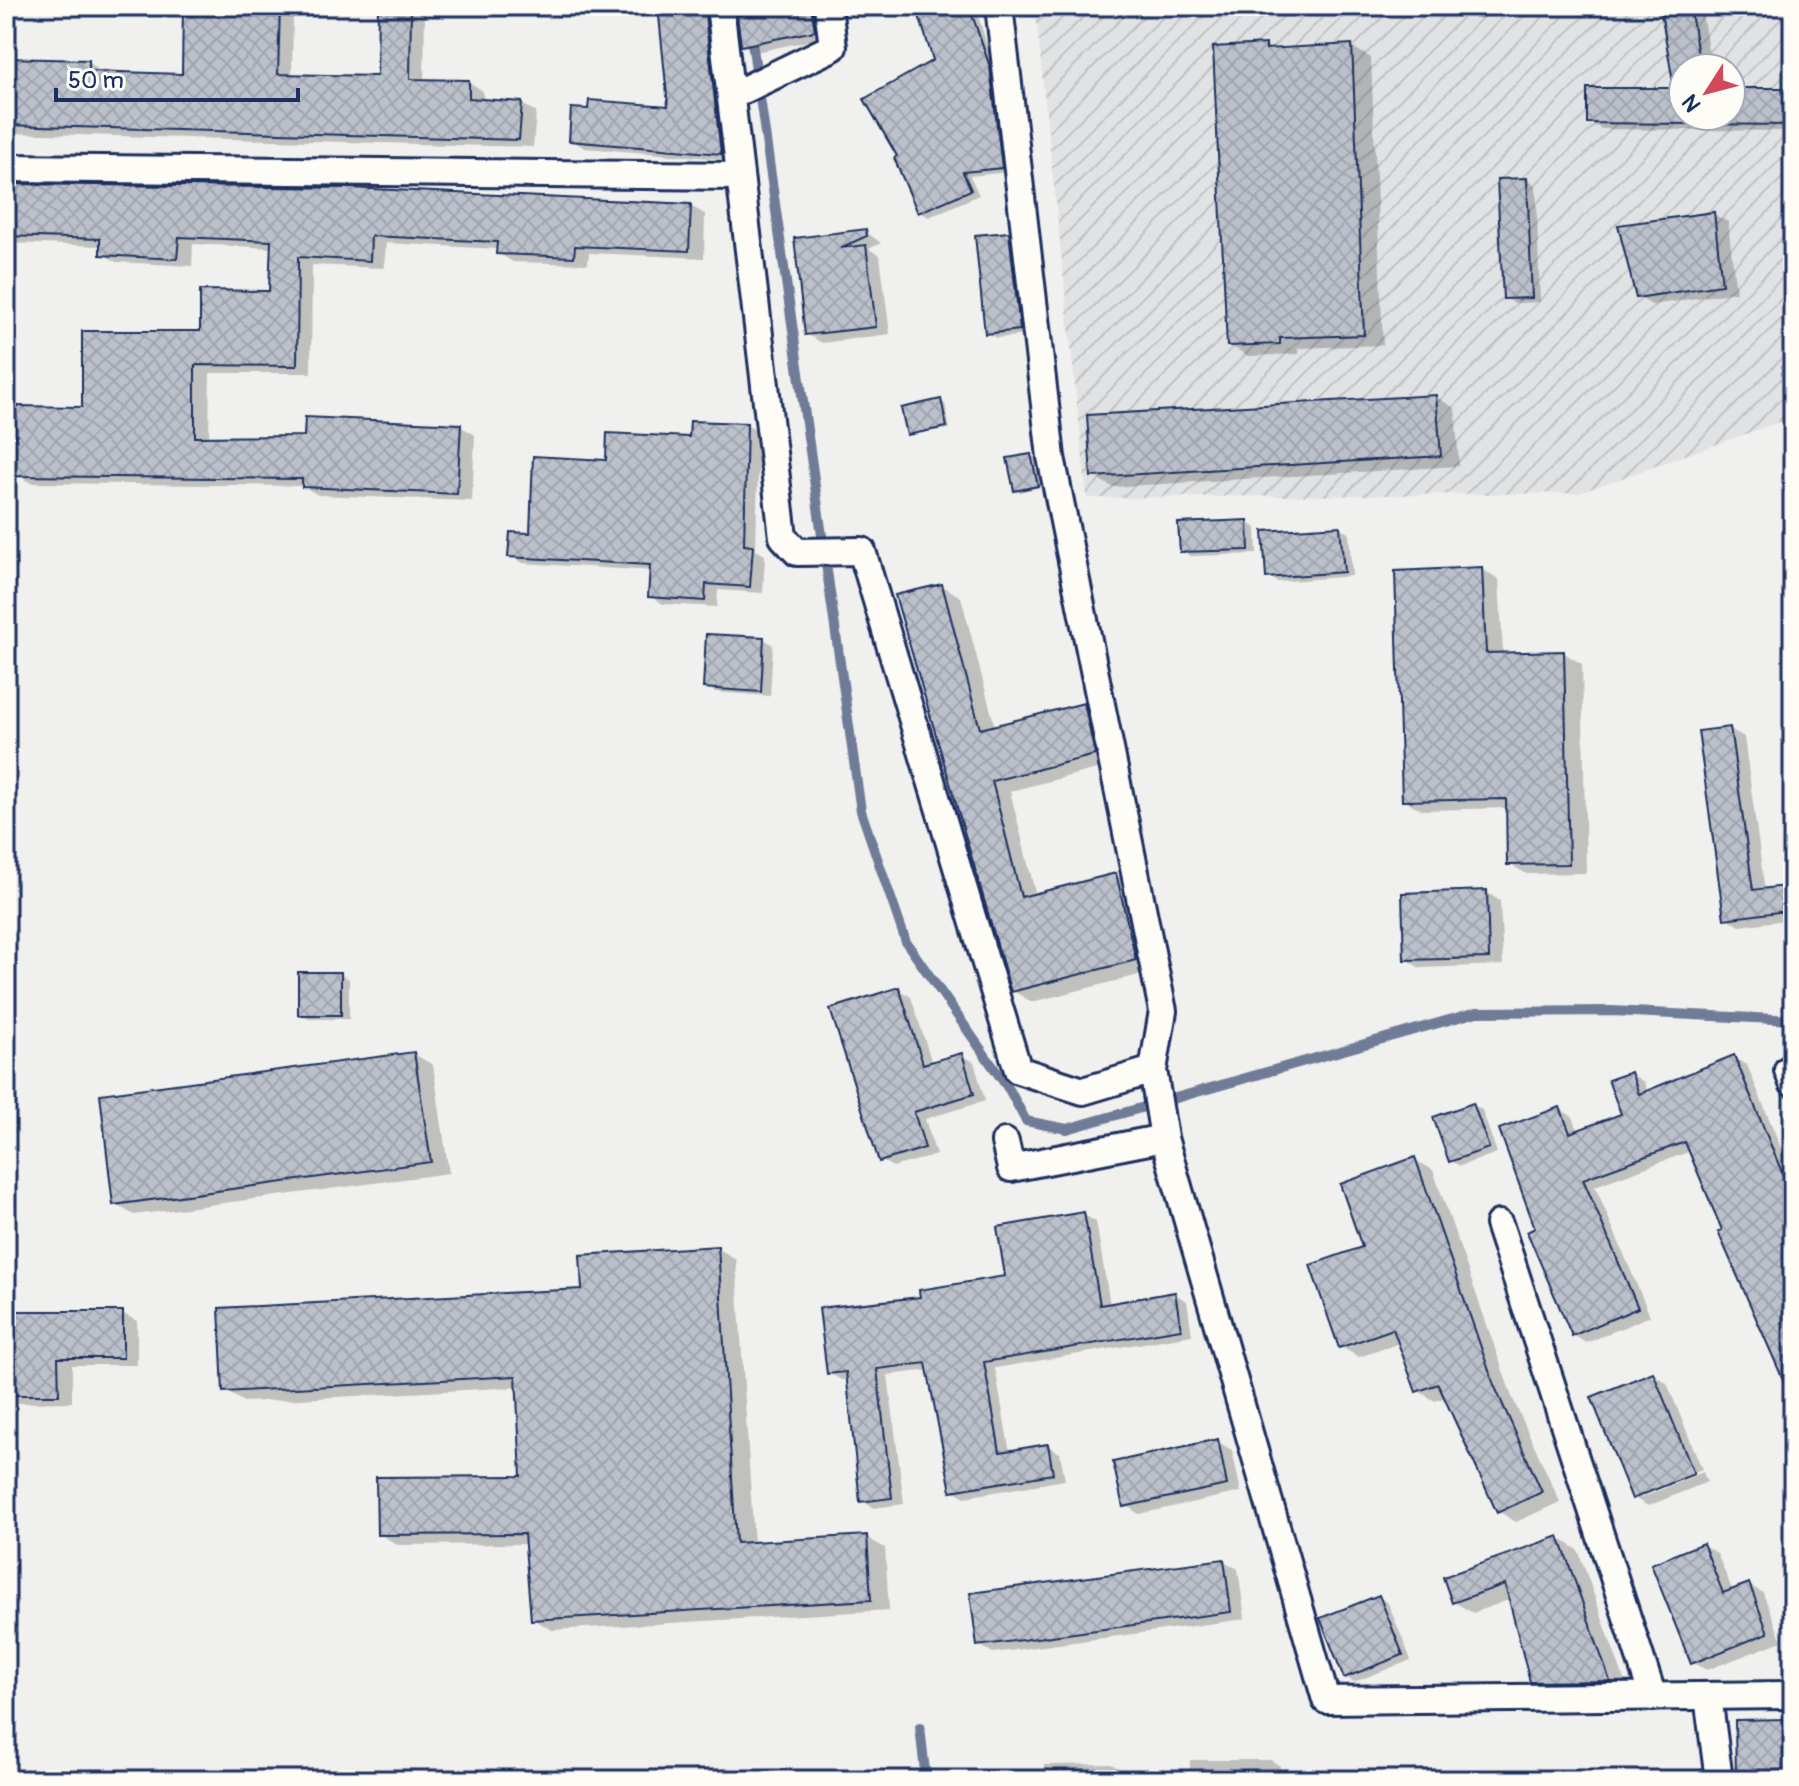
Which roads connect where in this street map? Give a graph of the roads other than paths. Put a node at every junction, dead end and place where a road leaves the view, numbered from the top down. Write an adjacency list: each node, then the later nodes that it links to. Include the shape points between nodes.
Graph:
1 (720, 6): 4 (street)
2 (828, 6): 4 (street, via 833,47)
3 (999, 6): 7 (street, via 1051,457 1163,1011)
4 (738, 92): 6 (street)
5 (6, 168): 6 (street)
6 (739, 176): 7 (street, via 783,537 797,552 862,551 1018,1070 1083,1091)
7 (1153, 1070): 8 (street)
8 (1164, 1138): 9 (street, via 1011,1168); 13 (street, via 1326,1700)
9 (1005, 1142)
10 (1499, 1224): 13 (street)
11 (1793, 1695): 12 (street)
12 (1708, 1696): 13 (street); 14 (street)
13 (1653, 1697)
14 (1719, 1780)

